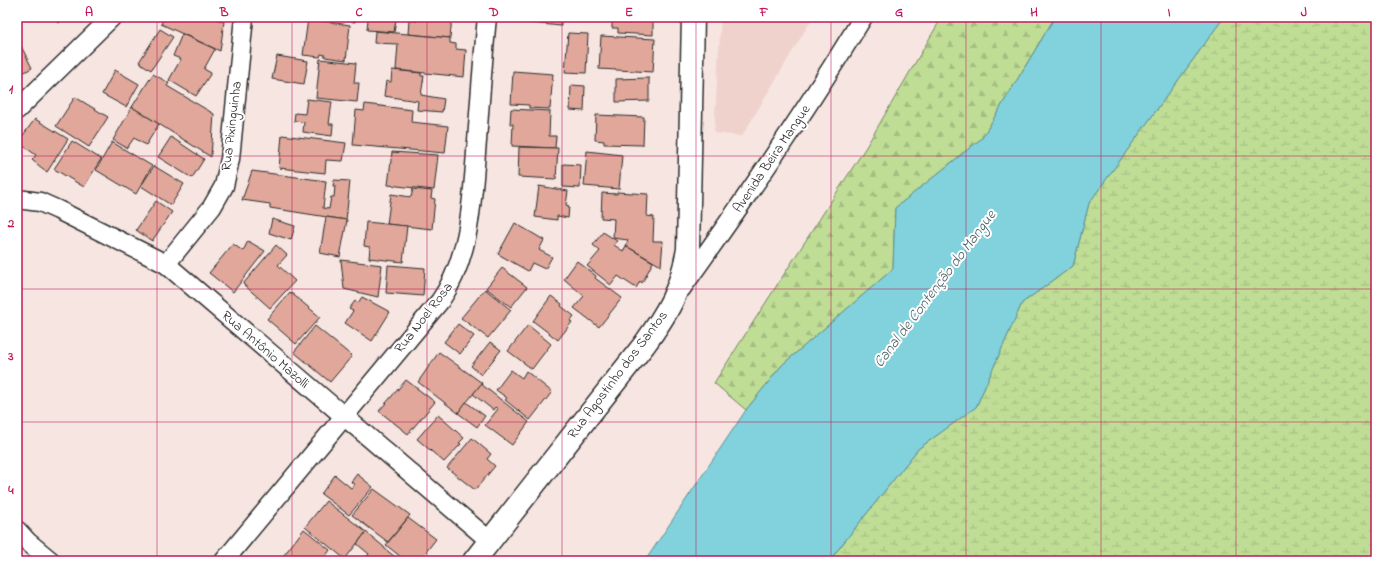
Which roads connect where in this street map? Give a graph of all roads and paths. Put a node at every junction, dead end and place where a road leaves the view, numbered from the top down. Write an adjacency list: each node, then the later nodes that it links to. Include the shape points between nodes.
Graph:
1 (112, 17): 6 (street)
2 (244, 17): 8 (street, Rua Pixinguinha, via 230,159 224,186 212,207)
3 (487, 17): 10 (street, Rua Noel Rosa, via 472,197 459,269 440,302)
4 (693, 17): 9 (street, Rua Agostinho dos Santos, via 688,249)
5 (863, 17): 9 (street, Avenida Beira Mangue, via 803,114)
6 (17, 110)
7 (17, 199): 8 (street, Rua Antônio Mazolli, via 40,202)
8 (166, 264): 10 (street, Rua Antônio Mazolli)
9 (675, 297): 11 (street, Rua Agostinho dos Santos, via 644,345)
10 (343, 417): 11 (street, Rua Antônio Mazolli); 14 (street, Rua Noel Rosa)
11 (490, 541): 15 (street, Rua Agostinho dos Santos)
12 (21, 542): 13 (street)
13 (51, 561)
14 (224, 561)
15 (474, 561)

